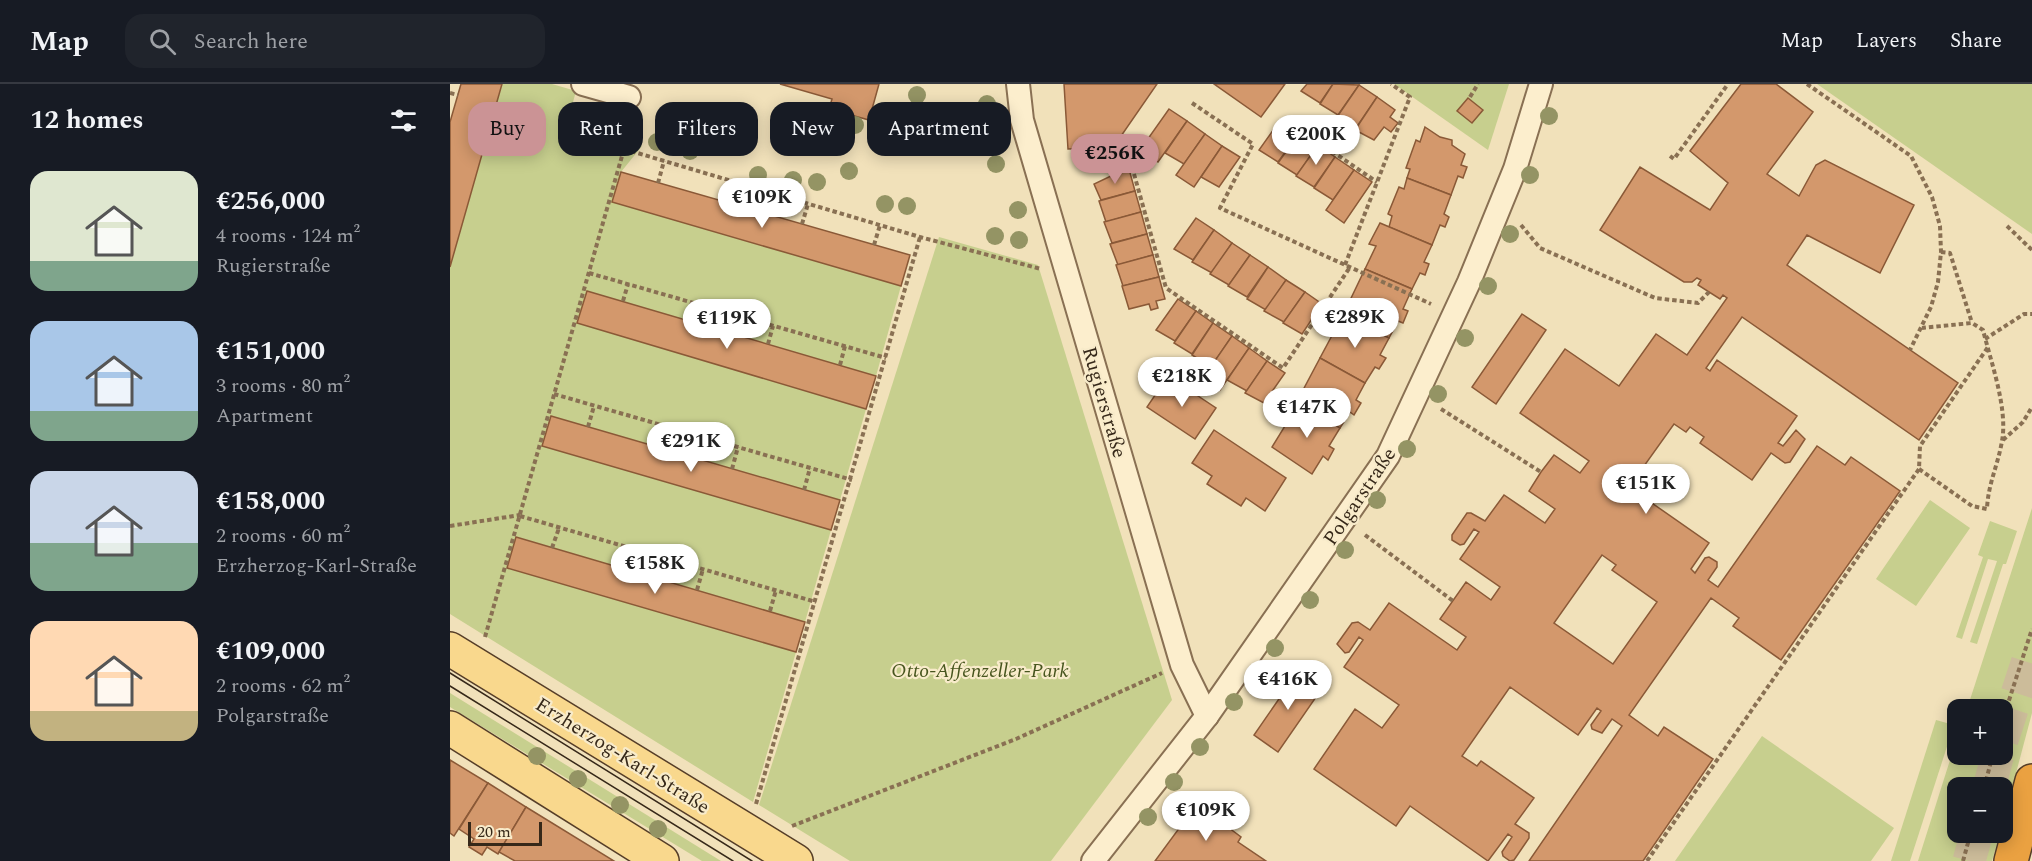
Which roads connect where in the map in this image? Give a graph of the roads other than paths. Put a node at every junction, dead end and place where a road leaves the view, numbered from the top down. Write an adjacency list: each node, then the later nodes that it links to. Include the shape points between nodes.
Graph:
1 (583, 84): 4 (street)
2 (1018, 84): 6 (street, Rugierstraße, via 1022,120 1182,665)
3 (1541, 84): 6 (street, Polgarstraße, via 1515,169 1469,282 1388,456)
4 (629, 97)
5 (450, 649): 10 (main road, Erzherzog-Karl-Straße)
6 (1207, 716): 11 (street, Polgarstraße)
7 (450, 728): 9 (main road)
8 (2032, 781): 12 (highway)
9 (662, 861)
10 (796, 861)
11 (1093, 861)
12 (2011, 861)

